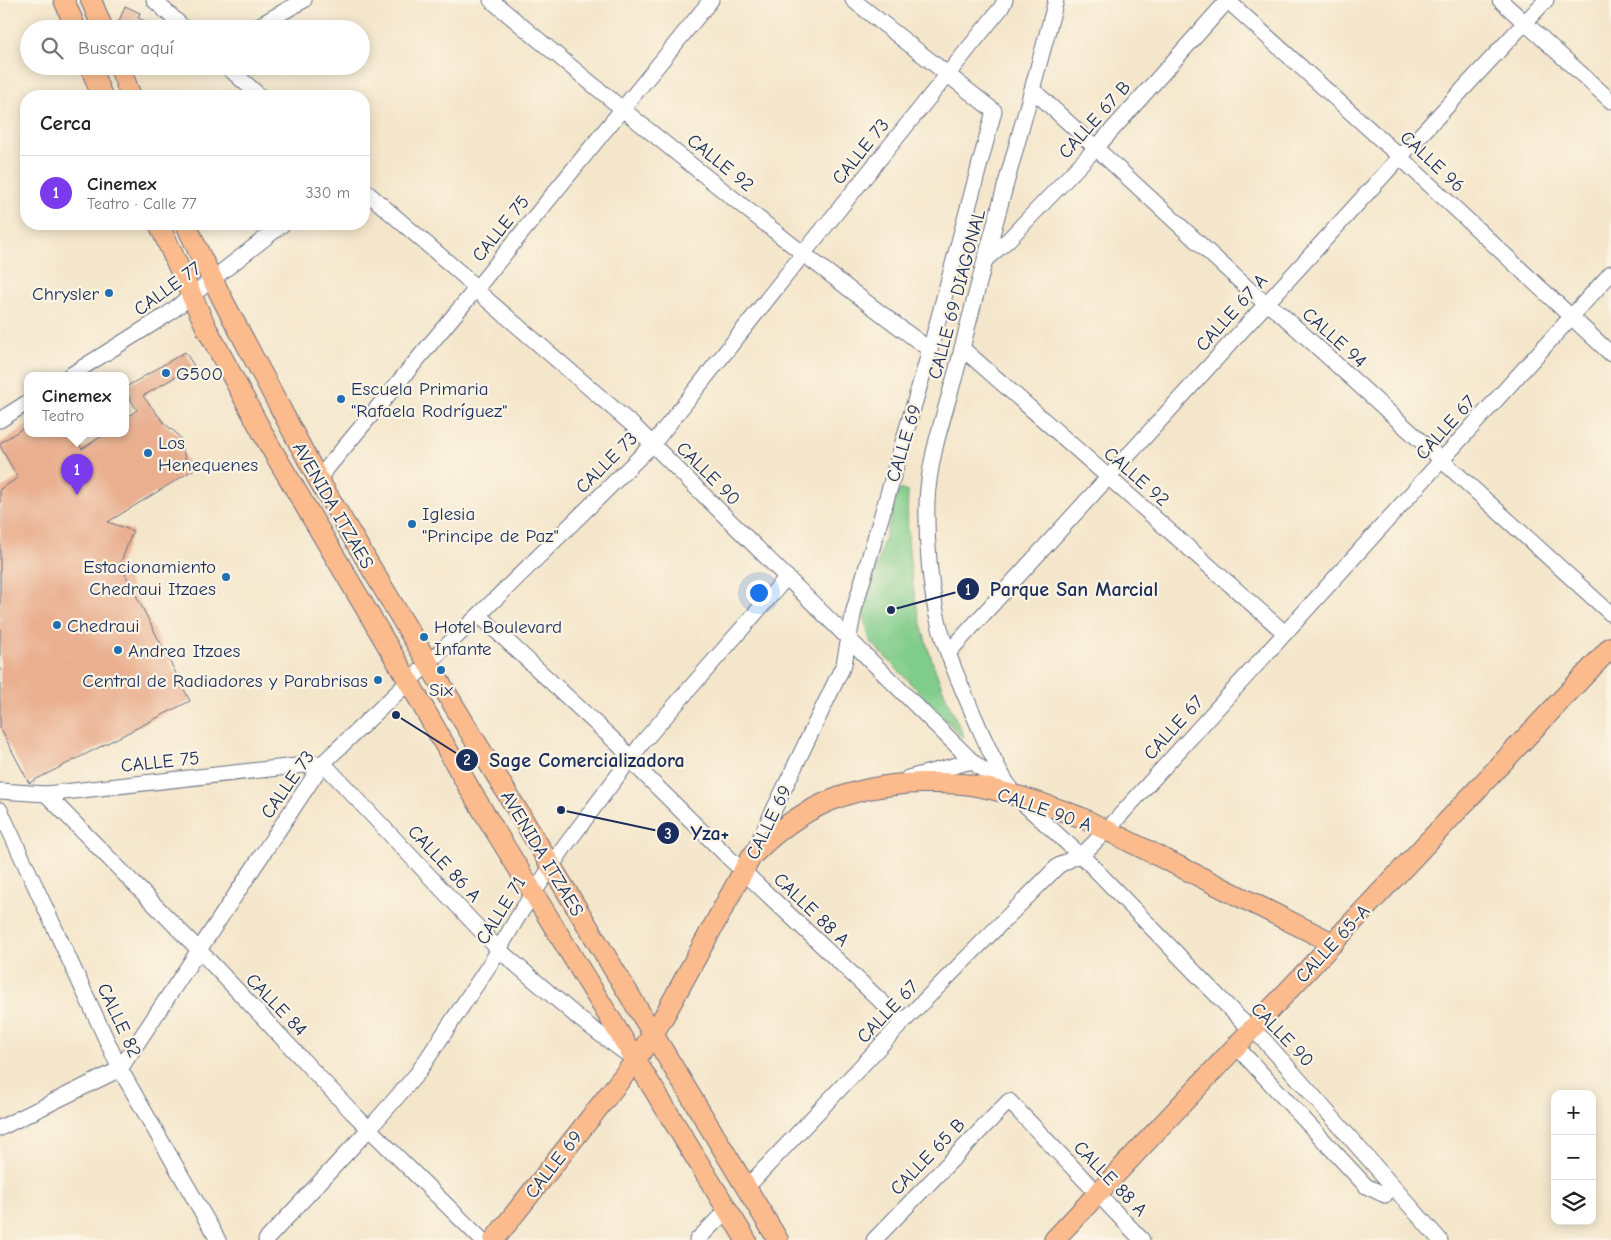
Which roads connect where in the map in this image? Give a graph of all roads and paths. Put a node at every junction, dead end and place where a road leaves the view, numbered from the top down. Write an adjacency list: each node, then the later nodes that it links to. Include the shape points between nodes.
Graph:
1 (64, 0): 13 (main road)
2 (91, 0): 14 (main road)
3 (154, 0): 15 (street)
4 (304, 0): 16 (street)
5 (491, 0): 27 (street, CALLE 92)
6 (711, 0): 27 (street, CALLE 75)
7 (853, 0): 18 (street)
8 (1005, 0): 18 (street, CALLE 73)
9 (1056, 0): 25 (street, CALLE 69 DIAGONAL)
10 (1228, 0): 28 (street, CALLE 67 B); 29 (street, CALLE 96)
11 (1500, 0): 17 (street)
12 (1546, 0): 17 (street, CALLE 67 A)
13 (72, 20)
14 (99, 20)
15 (175, 20)
16 (269, 20)
17 (1525, 22): 26 (street); 29 (street, CALLE 67 A)
18 (948, 74): 34 (street, CALLE 73); 43 (street, CALLE 69, via 994,111)
19 (94, 75): 22 (main road)
20 (123, 75): 23 (main road)
21 (236, 75): 24 (street)
22 (100, 90)
23 (129, 90)
24 (253, 90)
25 (1033, 90): 28 (street, CALLE 94); 35 (street, CALLE 69 DIAGONAL)
26 (1611, 101)
27 (622, 109): 34 (street, CALLE 92); 38 (street, CALLE 75)
28 (1096, 148): 35 (street, CALLE 67 B); 40 (street, CALLE 94)
29 (1400, 157): 40 (street, CALLE 67 A); 41 (street, CALLE 96)
30 (370, 195): 38 (street, CALLE 90)
31 (162, 230): 39 (main road, AVENIDA ITZAES)
32 (189, 230): 37 (main road, AVENIDA ITZAES)
33 (275, 230): 37 (street, CALLE 77)
34 (803, 254): 43 (street, CALLE 92); 48 (street, CALLE 73)
35 (985, 260): 42 (street, CALLE 69 DIAGONAL)
36 (1611, 273): 41 (street, CALLE 67)
37 (212, 280): 39 (street, CALLE 77); 51 (main road, AVENIDA ITZAES)
38 (476, 289): 48 (street, CALLE 90); 51 (street, CALLE 75)
39 (192, 296): 45 (street, CALLE 77); 60 (main road, AVENIDA ITZAES, via 268,443)
40 (1266, 303): 49 (street, CALLE 94); 50 (street, CALLE 67 A)
41 (1571, 317): 44 (street, CALLE 96); 49 (street, CALLE 67)
42 (962, 348): 50 (street, CALLE 92); 58 (street, CALLE 69 DIAGONAL, via 932,459 927,504 930,571 939,626)
43 (930, 350): 56 (street, CALLE 69)
44 (1611, 354)
45 (76, 372)
46 (24, 405): 47 (street)
47 (0, 420)
48 (652, 445): 52 (street, CALLE 90); 54 (street, CALLE 73)
49 (1442, 460): 53 (street, CALLE 94); 55 (street, CALLE 67)
50 (1108, 477): 55 (street, CALLE 92); 58 (street, CALLE 67 A)
51 (318, 479): 59 (main road, AVENIDA ITZAES)
52 (787, 578): 56 (street, CALLE 90); 61 (street, CALLE 71)
53 (1611, 614)
54 (479, 615): 59 (street, CALLE 73); 61 (street, CALLE 88 A, via 619,745)
55 (1285, 633): 69 (street, CALLE 67)
56 (848, 638): 62 (street, CALLE 90); 71 (street, CALLE 69, via 844,664)
57 (1611, 647): 74 (main road, CALLE 65-A)
58 (948, 652): 67 (street, CALLE 69 DIAGONAL, via 996,766)
59 (428, 663): 60 (street, CALLE 73); 72 (main road, AVENIDA ITZAES)
60 (409, 682): 63 (street, CALLE 73); 73 (main road, AVENIDA ITZAES)
61 (630, 759): 71 (street, CALLE 88 A); 72 (street, CALLE 71)
62 (972, 761): 64 (street); 67 (street, CALLE 90)
63 (323, 763): 66 (street, CALLE 75); 75 (street, CALLE 73); 76 (street, CALLE 86 A)
64 (863, 790): 67 (main road, CALLE 90 A, via 907,784 956,783); 71 (main road, CALLE 90 A, via 807,811 767,840)
65 (0, 791): 66 (street, CALLE 75)
66 (46, 794): 75 (street, CALLE 84)
67 (1015, 796): 69 (main road, CALLE 90 A, via 1080,817); 70 (street, CALLE 90)
68 (0, 810): 82 (street, CALLE 82)
69 (1106, 831): 70 (street, CALLE 67); 74 (main road, CALLE 90 A)
70 (1085, 856): 77 (street, CALLE 67, via 1058,866); 78 (street, CALLE 90)
71 (747, 864): 77 (street, CALLE 88 A); 79 (main road, CALLE 69)
72 (551, 867): 73 (street, CALLE 71); 79 (main road, AVENIDA ITZAES)
73 (534, 893): 76 (street, CALLE 71); 81 (main road, AVENIDA ITZAES)
74 (1333, 943): 78 (main road, CALLE 65-A)
75 (199, 950): 82 (street, CALLE 73); 85 (street, CALLE 84)
76 (499, 950): 81 (street, CALLE 86 A, via 580,1020); 85 (street, CALLE 71, via 417,1074)
77 (903, 1022): 86 (street, CALLE 67)
78 (1252, 1029): 80 (main road, CALLE 65-A); 100 (street, CALLE 90)
79 (653, 1034): 81 (main road, CALLE 69); 86 (main road, AVENIDA ITZAES)
80 (1236, 1046): 87 (main road, CALLE 65-A); 88 (street, via 1366,1186)
81 (636, 1060): 89 (main road, AVENIDA ITZAES); 93 (main road, CALLE 69)
82 (120, 1069): 84 (street); 90 (street, CALLE 82)
83 (1009, 1100): 87 (street, CALLE 88 A); 97 (street, CALLE 65 B)
84 (0, 1128)
85 (369, 1129): 91 (street, CALLE 71); 92 (street, CALLE 84)
86 (746, 1188): 96 (main road, AVENIDA ITZAES)
87 (1097, 1193): 98 (main road, CALLE 65-A); 99 (street, CALLE 88 A)
88 (1385, 1195)
89 (728, 1209): 94 (street); 95 (main road, AVENIDA ITZAES)
90 (218, 1240)
91 (266, 1240)
92 (482, 1240)
93 (494, 1240)
94 (697, 1240)
95 (746, 1240)
96 (778, 1240)
97 (874, 1240)
98 (1054, 1240)
99 (1142, 1240)
100 (1440, 1240)

